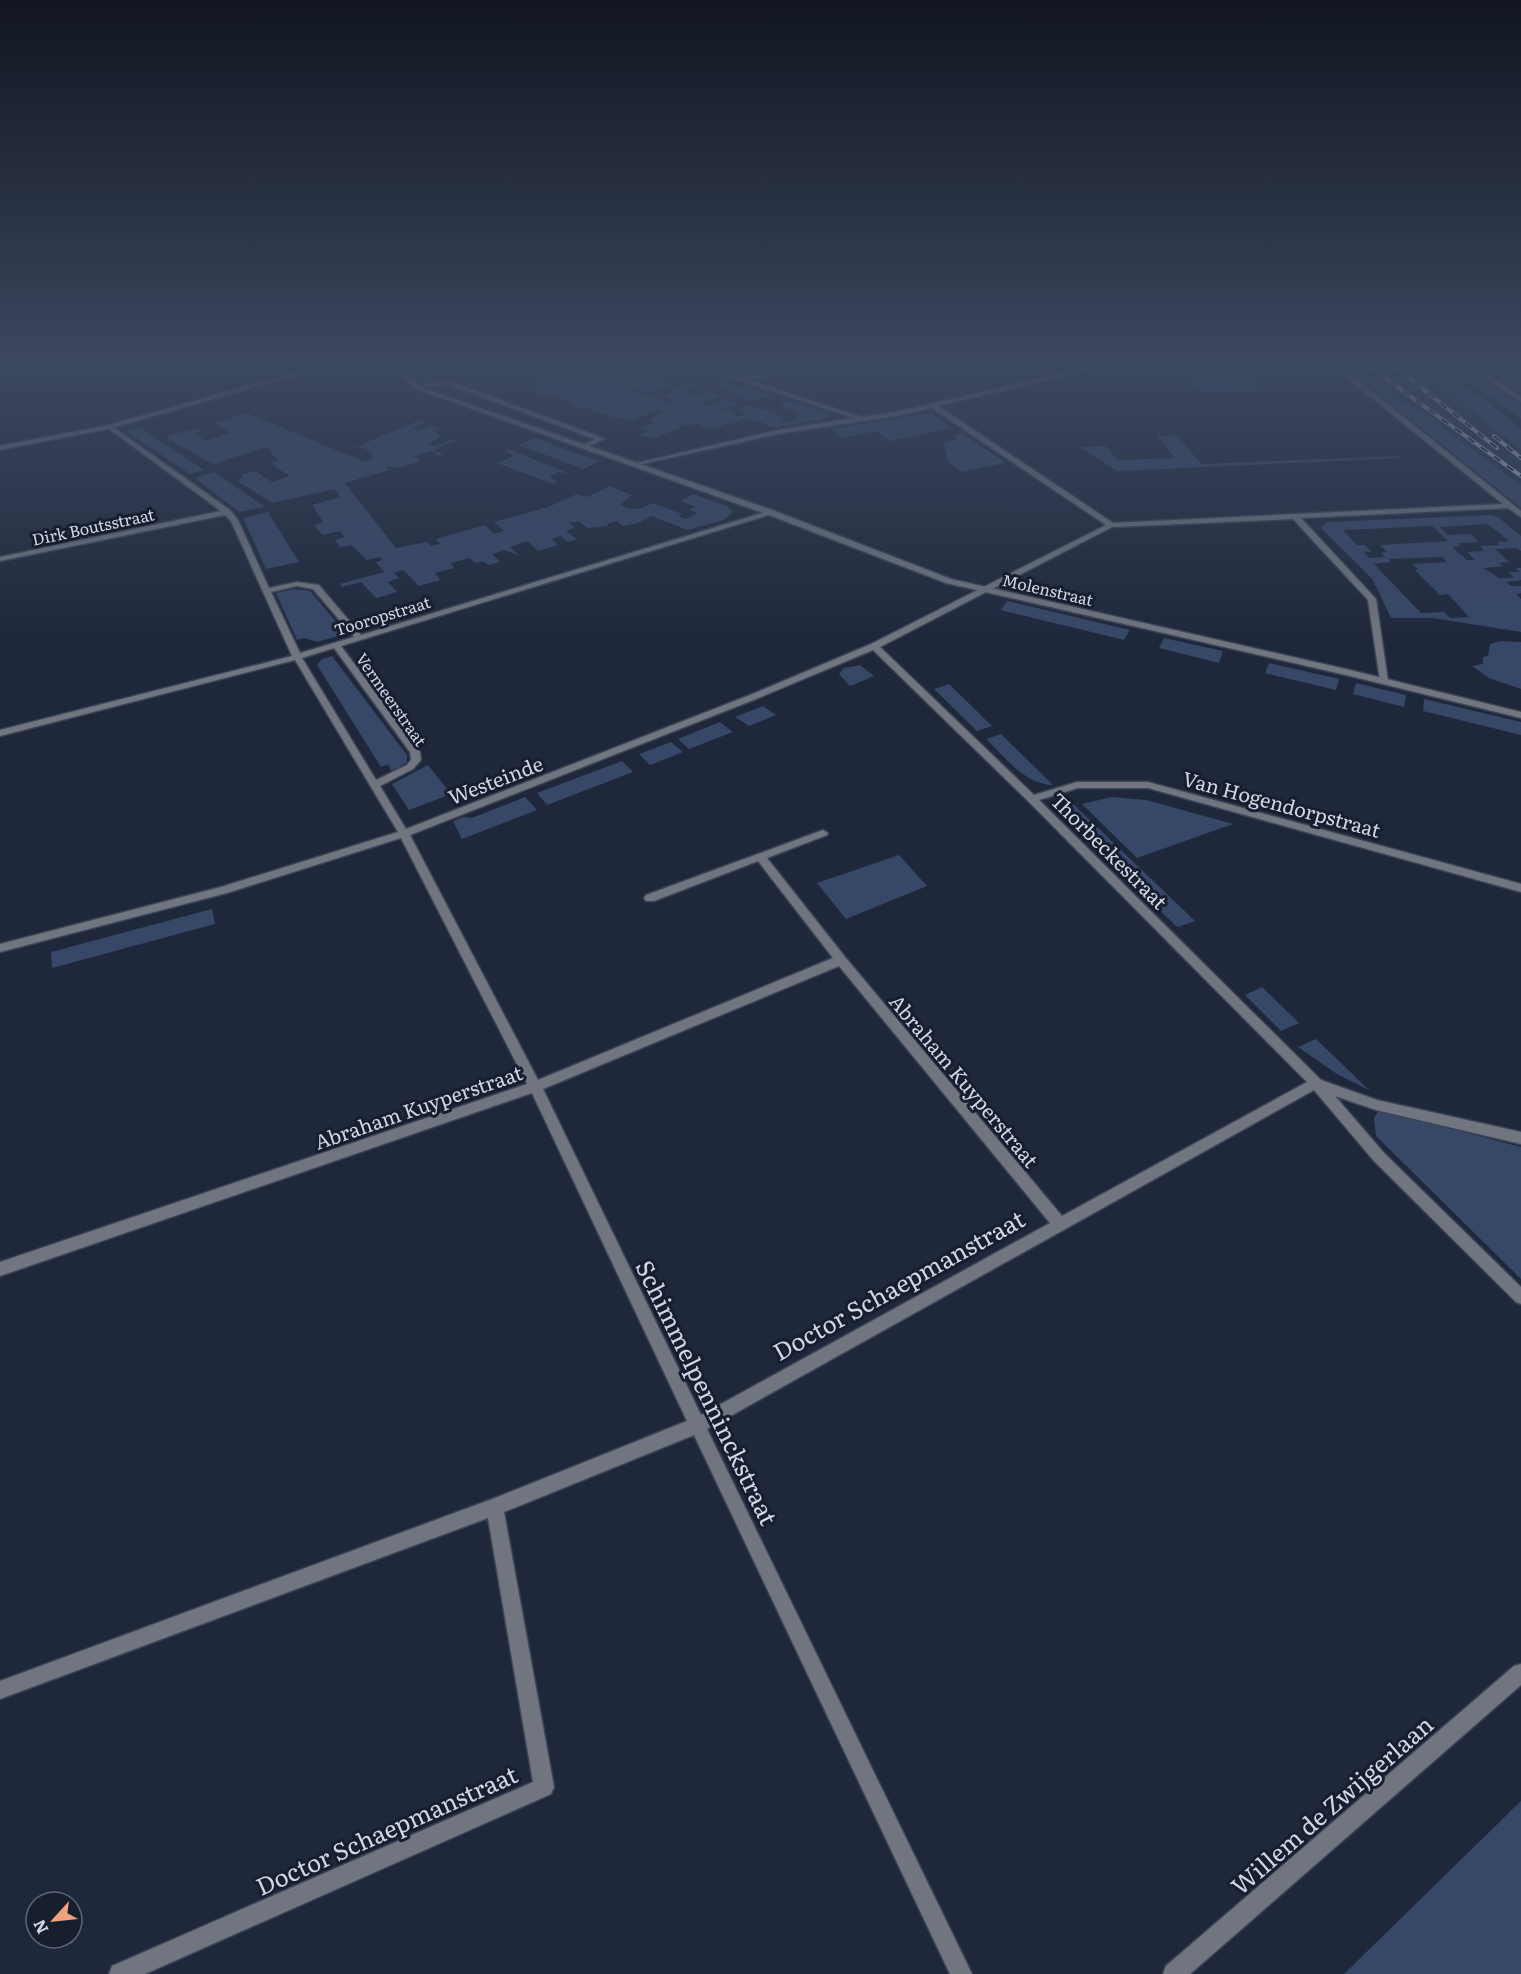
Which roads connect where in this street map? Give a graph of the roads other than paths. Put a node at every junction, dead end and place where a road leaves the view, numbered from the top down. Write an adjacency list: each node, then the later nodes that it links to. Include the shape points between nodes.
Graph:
1 (149, 455): 8 (street)
2 (606, 455): 6 (street, Molenstraat)
3 (677, 455): 6 (street)
4 (1007, 455): 12 (street)
5 (1447, 455): 7 (street)
6 (634, 465): 9 (street, Molenstraat)
7 (1510, 506): 10 (street); 11 (street)
8 (227, 512): 13 (street, Dirk Boutsstraat); 15 (street)
9 (769, 512): 14 (street, Molenstraat, via 940,578); 16 (street, Tooropstraat)
10 (1294, 515): 12 (street); 20 (street, via 1372,599)
11 (1521, 515)
12 (1111, 525): 14 (street, Westeinde)
13 (0, 560)
14 (983, 589): 18 (street, Westeinde); 20 (street, Molenstraat)
15 (266, 591): 16 (street, via 297,584 316,587); 19 (street)
16 (359, 638): 17 (street, Tooropstraat)
17 (336, 645): 19 (street, Tooropstraat); 23 (street, Vermeerstraat, via 415,752 416,760 410,767)
18 (874, 646): 24 (street, Thorbeckestraat); 26 (street, Westeinde)
19 (297, 657): 22 (street, Tooropstraat); 23 (street)
20 (1384, 681): 21 (street, Molenstraat)
21 (1521, 715)
22 (0, 733)
23 (376, 784): 26 (street)
24 (1032, 799): 28 (street, Van Hogendorpstraat, via 1077,785 1148,785); 32 (street, Thorbeckestraat)
25 (824, 833): 27 (street)
26 (404, 834): 30 (street, Westeinde, via 224,890); 33 (street, Schimmelpenninckstraat)
27 (760, 856): 29 (street); 31 (street, Abraham Kuyperstraat)
28 (1521, 888)
29 (650, 898)
30 (0, 948)
31 (841, 960): 33 (street, Abraham Kuyperstraat); 35 (street, Abraham Kuyperstraat)
32 (1316, 1083): 34 (street, Thorbeckestraat, via 1376,1105); 35 (street, Doctor Schaepmanstraat); 37 (street, Thorbeckestraat, via 1379,1157)
33 (535, 1087): 36 (street, Abraham Kuyperstraat); 38 (street, Schimmelpenninckstraat)
34 (1521, 1138)
35 (1059, 1223): 38 (street, Doctor Schaepmanstraat)
36 (0, 1269)
37 (1521, 1297)
38 (696, 1426): 39 (street, Doctor Schaepmanstraat); 43 (street, Schimmelpenninckstraat)
39 (495, 1507): 41 (street, Doctor Schaepmanstraat); 42 (street, Doctor Schaepmanstraat, via 544,1787)
40 (1521, 1673): 44 (street, Willem de Zwijgerlaan)
41 (0, 1690)
42 (120, 1974)
43 (961, 1974)
44 (1174, 1974)

